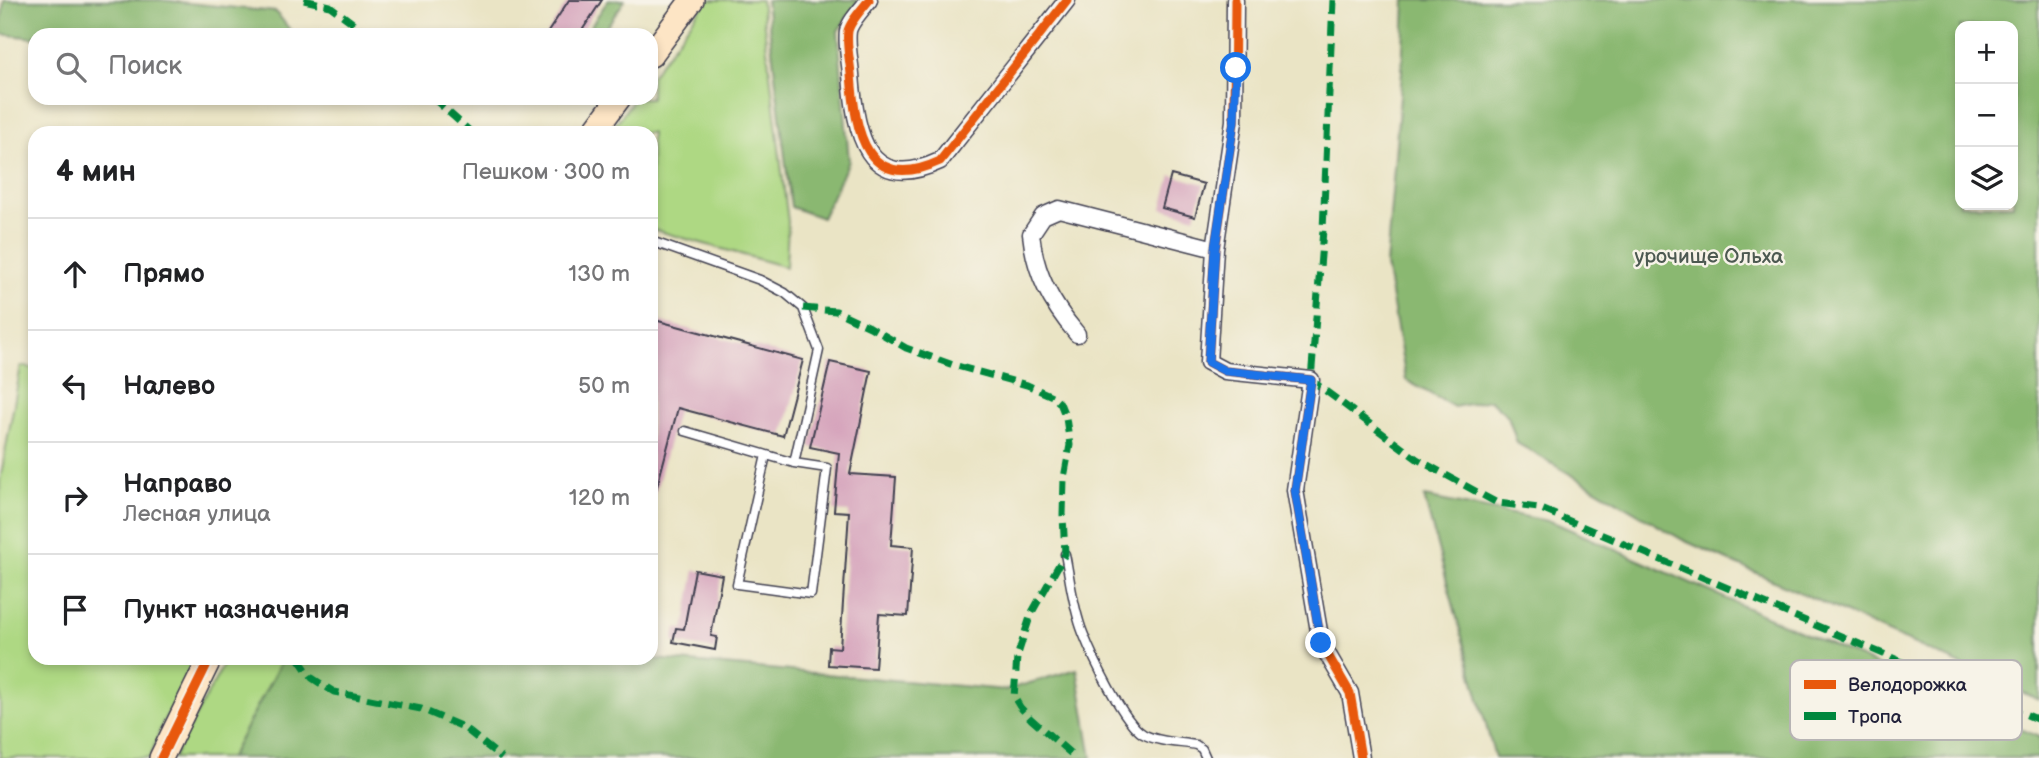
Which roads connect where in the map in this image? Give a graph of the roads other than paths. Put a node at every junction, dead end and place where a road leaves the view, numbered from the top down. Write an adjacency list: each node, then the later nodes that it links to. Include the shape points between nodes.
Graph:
1 (692, 0): 5 (street)
2 (869, 0): 3 (street, via 848,29 860,137 874,160 892,170 918,171 940,161)
3 (1068, 0)
4 (1235, 0): 9 (street, via 1234,121)
5 (658, 46)
6 (614, 105): 7 (street)
7 (598, 126)
8 (658, 244): 13 (lane, via 760,280 803,309 819,350)
9 (1215, 248): 10 (street, via 1059,209 1043,216 1031,234 1033,258 1058,311); 18 (street, via 1208,362 1225,371 1311,380 1295,490 1321,643 1350,693)
10 (1077, 334)
11 (685, 431): 12 (lane)
12 (766, 455): 13 (lane); 13 (lane, via 737,584 811,594 827,468)
13 (794, 463)
14 (1065, 554): 17 (lane, via 1082,632 1119,706 1141,732 1196,746)
15 (207, 665): 16 (street)
16 (161, 758)
17 (1206, 758)
18 (1361, 758)

